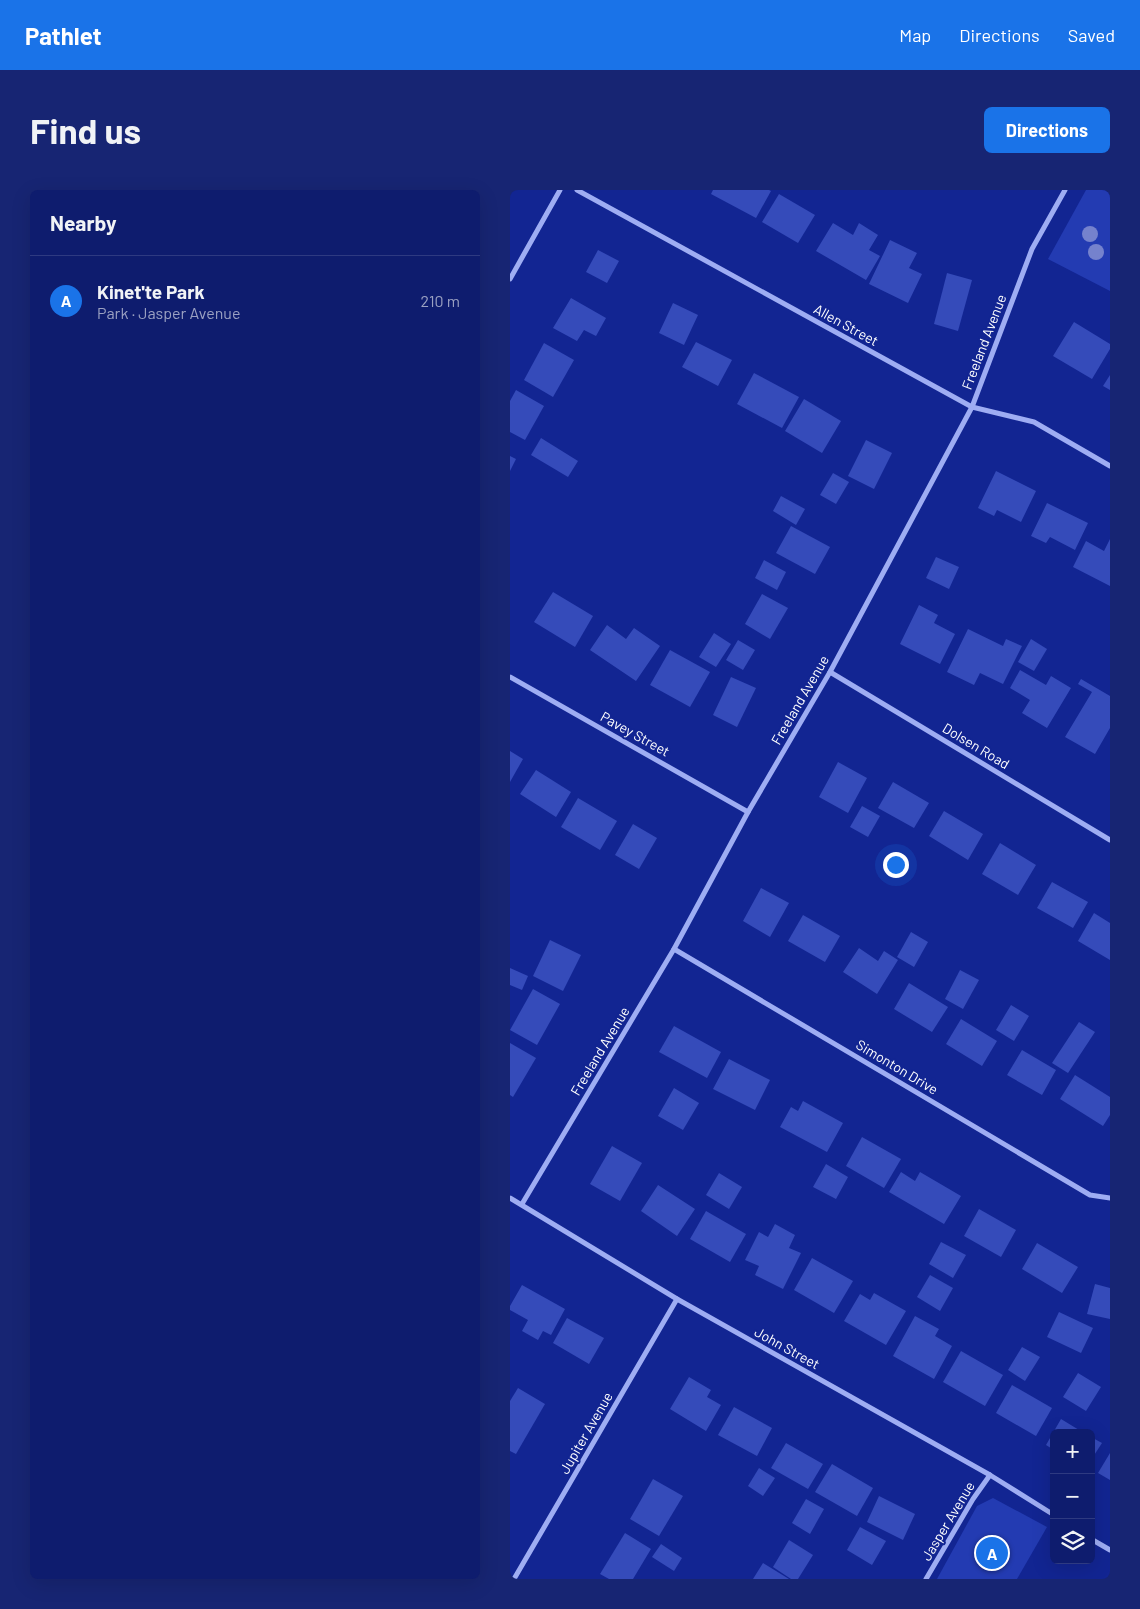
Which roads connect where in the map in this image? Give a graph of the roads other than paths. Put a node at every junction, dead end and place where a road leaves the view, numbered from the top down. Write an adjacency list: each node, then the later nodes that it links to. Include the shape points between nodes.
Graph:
1 (560, 190): 4 (street)
2 (577, 190): 5 (street, Allen Street)
3 (1065, 190): 5 (street, Freeland Avenue, via 1032,249)
4 (510, 279)
5 (972, 406): 6 (street, Allen Street, via 1034,422); 7 (street, Freeland Avenue)
6 (1110, 466)
7 (830, 672): 9 (street, Freeland Avenue); 10 (street, Dolsen Road)
8 (510, 676): 9 (street, Pavey Street)
9 (748, 812): 11 (street, Freeland Avenue)
10 (1110, 840)
11 (674, 950): 13 (street, Simonton Drive, via 1090,1195); 14 (street, Freeland Avenue)
12 (510, 1198): 14 (street, John Street)
13 (1110, 1198)
14 (522, 1204): 15 (street, John Street)
15 (677, 1299): 16 (street, John Street); 20 (street, Jupiter Avenue)
16 (990, 1475): 17 (street, John Street); 21 (street, Jasper Avenue)
17 (1050, 1512)
18 (1095, 1541): 19 (street)
19 (1110, 1550)
20 (514, 1579)
21 (926, 1579)

